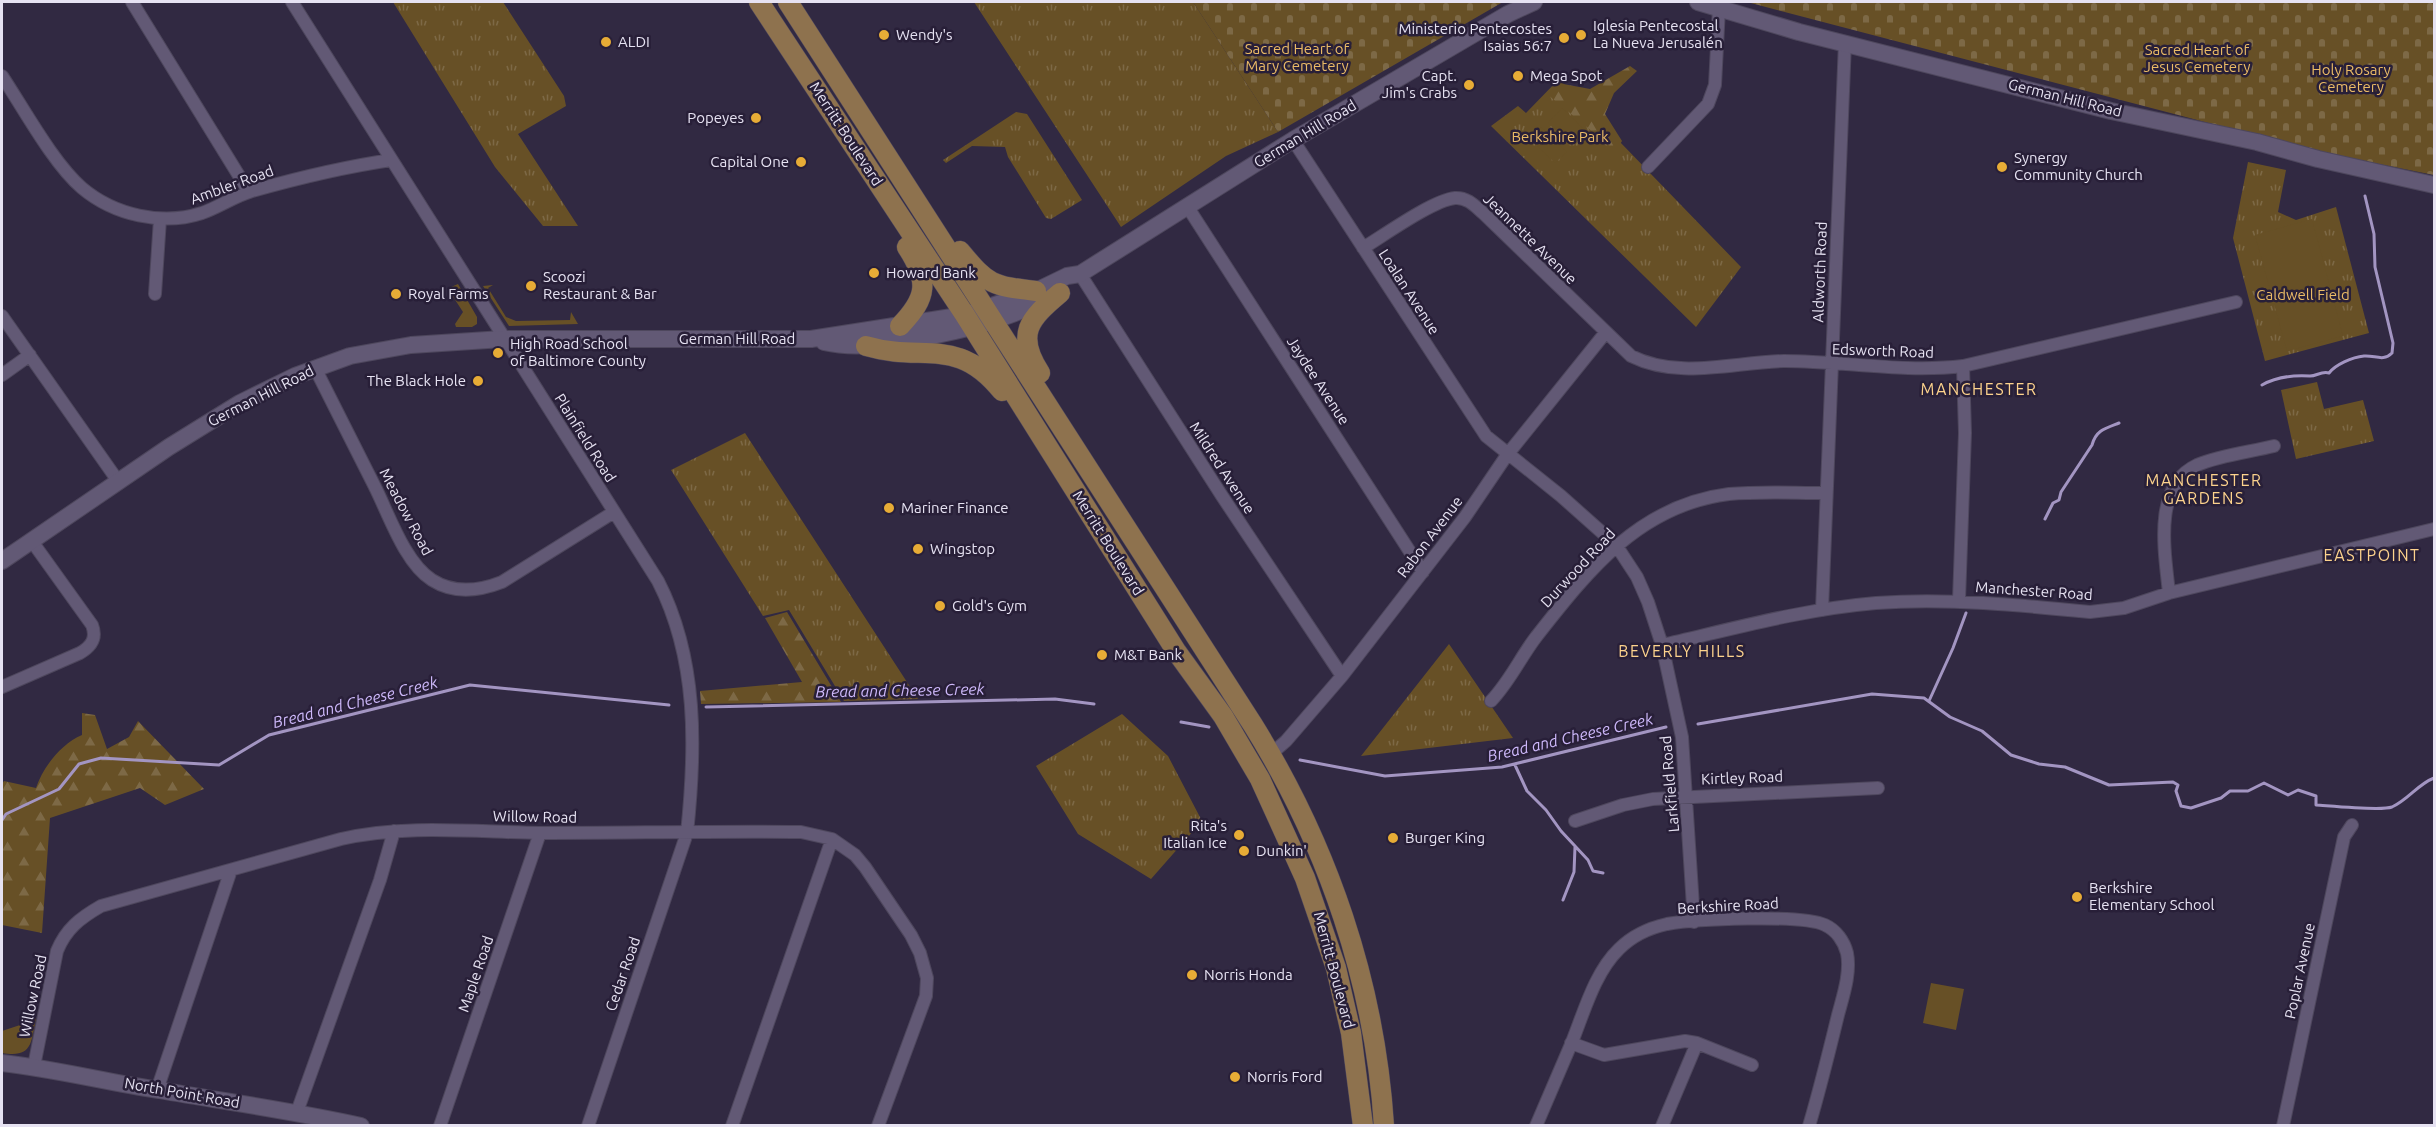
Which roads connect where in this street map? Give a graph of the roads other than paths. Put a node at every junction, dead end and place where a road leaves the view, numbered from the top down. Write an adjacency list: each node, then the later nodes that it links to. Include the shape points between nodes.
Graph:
1 (132, 2): 15 (street)
2 (292, 2): 11 (street, Plainfield Road)
3 (759, 2): 12 (main road, Merritt Boulevard)
4 (788, 2): 16 (main road, Merritt Boulevard)
5 (1534, 2): 10 (street, German Hill Road)
6 (1698, 2): 7 (street, German Hill Road)
7 (1719, 8): 8 (street, German Hill Road); 13 (street, via 1715,85 1708,104)
8 (1845, 42): 14 (street, German Hill Road, via 2111,111); 34 (street, Aldworth Road)
9 (2, 76): 18 (street, Ambler Road, via 82,188 128,213)
10 (1293, 140): 17 (street, German Hill Road); 19 (street, Loalan Avenue)
11 (391, 160): 15 (street, Ambler Road); 30 (street, Plainfield Road)
12 (866, 165): 27 (main road, Merritt Boulevard); 28 (main road, via 860,169 920,274 921,299)
13 (1648, 167)
14 (2434, 185)
15 (249, 192): 18 (street, Ambler Road, via 202,212)
16 (915, 199): 21 (main road, via 990,282 1002,288); 26 (main road, Merritt Boulevard)
17 (1187, 206): 20 (street, German Hill Road); 49 (street, Jaydee Avenue)
18 (160, 219): 23 (street)
19 (1363, 248): 29 (street, Jeannette Avenue, via 1443,201 1465,199); 41 (street, Loalan Avenue, via 1476,423)
20 (1080, 274): 21 (street, German Hill Road); 22 (street, German Hill Road); 54 (street, Mildred Avenue)
21 (1036, 291): 26 (street, German Hill Road)
22 (1060, 293): 26 (street, German Hill Road); 39 (main road, via 1037,313 1027,335 1032,361 1076,432)
23 (155, 294)
24 (2236, 302): 35 (street, Edsworth Road)
25 (2, 316): 33 (street)
26 (991, 316): 27 (street, German Hill Road); 39 (main road, Merritt Boulevard)
27 (969, 322): 28 (street, German Hill Road); 32 (street, German Hill Road); 38 (main road, Merritt Boulevard)
28 (900, 326): 31 (street, German Hill Road)
29 (1605, 332): 34 (street, Edsworth Road, via 1631,356 1664,368 1785,361); 41 (street, Rabon Avenue)
30 (503, 339): 31 (street, German Hill Road); 36 (street, German Hill Road, via 393,347); 44 (street, Plainfield Road)
31 (811, 339): 32 (street, German Hill Road)
32 (866, 346): 38 (main road, via 884,351 956,355 980,367 1009,400)
33 (30, 355): 37 (street); 42 (street)
34 (1831, 364): 35 (street, Edsworth Road, via 1925,369); 43 (street, Aldworth Road)
35 (1963, 366): 51 (street, via 1965,433)
36 (315, 368): 42 (street, German Hill Road, via 240,403); 44 (street, Meadow Road, via 403,545 425,575 441,585 465,590 488,588)
37 (2, 375)
38 (1021, 405): 57 (main road, Merritt Boulevard, via 1176,651)
39 (1071, 442): 58 (main road, Merritt Boulevard)
40 (2274, 446): 50 (street, via 2202,464 2177,482 2166,514)
41 (1507, 455): 47 (street, Larkfield Road); 49 (street, Rabon Avenue)
42 (118, 481): 46 (street, German Hill Road)
43 (1825, 493): 47 (street, Durwood Road, via 1745,493 1693,502 1658,516); 52 (street, Aldworth Road)
44 (614, 512): 67 (street, Plainfield Road, via 658,581 672,608 682,643 691,709)
45 (2434, 529): 50 (street, Manchester Road)
46 (31, 540): 48 (street, German Hill Road); 55 (street, via 92,625 95,635 91,645 69,658)
47 (1616, 545): 53 (street, Larkfield Road, via 1642,588); 56 (street, Durwood Road, via 1557,611 1525,651 1511,679)
48 (2, 561)
49 (1423, 572): 54 (street, Rabon Avenue)
50 (2169, 593): 51 (street, Manchester Road, via 2109,611 2090,612)
51 (1959, 600): 52 (street, Manchester Road, via 1876,603)
52 (1822, 610): 53 (street, Manchester Road)
53 (1662, 645): 61 (street, Larkfield Road, via 1682,737)
54 (1342, 676): 58 (street, Rabon Avenue)
55 (2, 687)
56 (1491, 700)
57 (1223, 716): 58 (main road, via 1232,721 1255,754); 59 (main road, Merritt Boulevard)
58 (1271, 754): 62 (main road, Merritt Boulevard)
59 (1252, 765): 62 (main road, via 1260,763 1267,767); 83 (main road, Merritt Boulevard, via 1305,878 1336,968 1351,1033)
60 (1878, 788): 61 (street, Kirtley Road)
61 (1687, 795): 63 (street, Kirtley Road, via 1623,805); 70 (street, Larkfield Road)
62 (1306, 821): 84 (main road, Merritt Boulevard, via 1357,960 1378,1064)
63 (1575, 821)
64 (2352, 825): 88 (street, Poplar Avenue, via 2344,837)
65 (394, 831): 66 (street, Willow Road); 69 (street, Willow Road, via 341,839); 77 (street)
66 (540, 833): 67 (street, Willow Road); 79 (street, Maple Road)
67 (687, 833): 68 (street, Willow Road, via 801,832); 80 (street, Cedar Road)
68 (832, 838): 81 (street); 82 (street, Willow Road, via 865,867 925,964 926,996)
69 (231, 870): 75 (street, Willow Road, via 101,906 78,920 57,951); 76 (street)
70 (1694, 922): 72 (street, Berkshire Road, via 1653,928 1617,951 1596,985); 87 (street, Berkshire Road, via 1810,920 1827,925 1839,935 1846,951 1846,980)
71 (1697, 1042): 72 (street, via 1676,1041 1604,1055); 74 (street); 86 (street)
72 (1571, 1043): 85 (street, Berkshire Road)
73 (2, 1063): 75 (street, North Point Road)
74 (1752, 1065)
75 (34, 1066): 76 (street, North Point Road)
76 (157, 1090): 77 (street, North Point Road)
77 (297, 1112): 78 (street, North Point Road)
78 (362, 1125)
79 (440, 1125)
80 (588, 1125)
81 (732, 1125)
82 (878, 1125)
83 (1363, 1125)
84 (1384, 1125)
85 (1536, 1125)
86 (1662, 1125)
87 (1809, 1125)
88 (2283, 1125)

